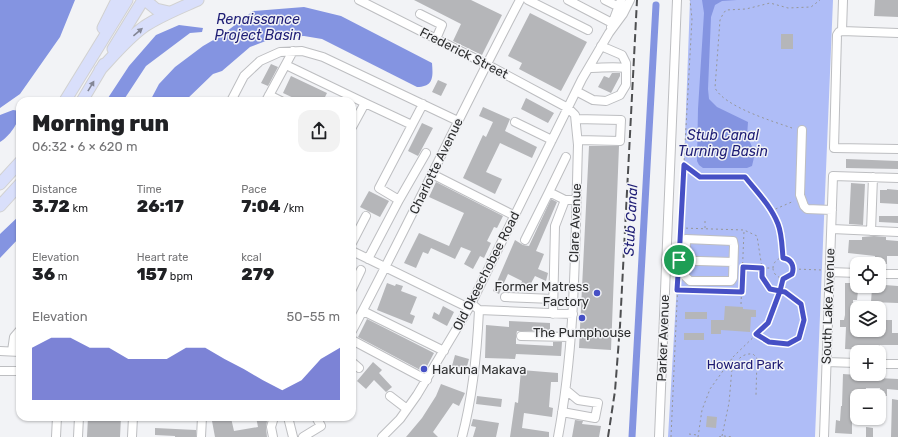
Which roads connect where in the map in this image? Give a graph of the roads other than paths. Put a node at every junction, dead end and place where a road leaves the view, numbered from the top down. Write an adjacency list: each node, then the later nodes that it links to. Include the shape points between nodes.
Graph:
1 (117, 0): 28 (main road)
2 (127, 0): 28 (main road)
3 (144, 0): 14 (main road, via 156,9); 29 (main road)
4 (198, 0): 14 (main road)
5 (359, 0): 21 (street, Frederick Street)
6 (520, 0): 24 (street, Charlotte Avenue)
7 (528, 0): 17 (street)
8 (568, 0): 16 (street)
9 (605, 0): 13 (street)
10 (630, 0): 19 (street, Old Okeechobee Road)
11 (677, 0): 72 (street, Parker Avenue)
12 (843, 0): 18 (street)
13 (619, 3): 16 (street, Old Okeechobee Road)
14 (169, 12): 29 (main road, one-way to 14, via 132,37)
15 (420, 14): 21 (street, via 442,25)
16 (612, 23): 19 (street, Old Okeechobee Road)
17 (588, 30)
18 (842, 31): 20 (street); 48 (street, via 837,35 834,148)
19 (609, 33): 22 (street, Old Okeechobee Road)
20 (898, 33)
21 (436, 39): 24 (street, Frederick Street)
22 (601, 46): 26 (street, Old Okeechobee Road); 27 (street, via 622,55)
23 (293, 52): 25 (street); 33 (street, via 280,52 260,61 244,76); 38 (street, via 302,51 323,56)
24 (486, 64): 39 (street, Frederick Street); 42 (street, Charlotte Avenue)
25 (286, 65): 34 (street); 35 (street)
26 (589, 68): 27 (street); 30 (street, Old Okeechobee Road)
27 (626, 68): 30 (street, via 626,86 620,95 606,101 593,100)
28 (84, 70): 31 (main road)
29 (100, 70): 32 (main road, one-way to 29)
30 (576, 91): 39 (street, Old Okeechobee Road)
31 (67, 97)
32 (84, 97)
33 (233, 97)
34 (268, 97)
35 (353, 97)
36 (356, 98): 37 (street)
37 (366, 103): 41 (street); 44 (street)
38 (423, 104): 42 (street); 44 (street)
39 (568, 108): 40 (street); 46 (street, Old Okeechobee Road)
40 (576, 119): 47 (street, Clare Avenue); 47 (street, via 621,120 620,141)
41 (356, 120)
42 (458, 121): 52 (street, Charlotte Avenue)
43 (515, 122): 46 (street)
44 (412, 125): 58 (street, via 379,188)
45 (802, 130): 62 (street, via 801,198 807,209)
46 (552, 140): 64 (street, Old Okeechobee Road)
47 (578, 140): 60 (street, Clare Avenue)
48 (898, 149)
49 (426, 153): 58 (street)
50 (566, 157): 57 (street)
51 (16, 166): 55 (main road)
52 (432, 174): 64 (street); 75 (street, Charlotte Avenue)
53 (872, 177): 54 (street); 62 (street, South Lake Avenue, via 833,176); 66 (street)
54 (898, 178)
55 (0, 184)
56 (16, 188): 61 (main road)
57 (549, 192): 59 (street); 69 (street)
58 (399, 200): 71 (street)
59 (565, 200): 60 (street); 83 (street, via 555,226)
60 (576, 200): 88 (street, Clare Avenue)
61 (0, 206)
62 (832, 210): 65 (street, South Lake Avenue)
63 (366, 216): 68 (street)
64 (514, 216): 84 (street, Old Okeechobee Road)
65 (832, 229): 66 (street); 77 (street, South Lake Avenue)
66 (871, 231): 67 (street)
67 (898, 232)
68 (356, 235)
69 (525, 240)
70 (356, 253): 71 (street)
71 (368, 259): 75 (street)
72 (666, 260): 73 (street); 127 (street, Parker Avenue)
73 (686, 260): 74 (street); 74 (street, via 685,276 690,281 731,282); 74 (street, via 686,239 733,241)
74 (734, 262)
75 (385, 268): 84 (street); 86 (street, Charlotte Avenue)
76 (361, 270): 81 (street)
77 (826, 271): 78 (street); 97 (street, South Lake Avenue)
78 (850, 273)
79 (886, 274): 80 (street)
80 (898, 274)
81 (356, 281)
82 (505, 297): 83 (street)
83 (553, 299): 87 (street)
84 (470, 306): 85 (street); 96 (street, Old Okeechobee Road)
85 (479, 310): 87 (street); 125 (street, via 474,373)
86 (363, 311): 89 (street, Charlotte Avenue); 96 (street)
87 (553, 314): 88 (street)
88 (572, 314): 92 (street, Clare Avenue)
89 (356, 324)
90 (16, 336): 95 (street, via 13,340)
91 (521, 336): 92 (street)
92 (571, 337): 106 (street, Clare Avenue)
93 (356, 342): 105 (street)
94 (0, 350): 95 (street)
95 (16, 351)
96 (444, 351): 105 (street, Old Okeechobee Road)
97 (826, 362): 98 (street); 128 (street, South Lake Avenue)
98 (850, 363)
99 (886, 364): 100 (street)
100 (898, 364)
101 (356, 365): 102 (street)
102 (359, 368)
103 (0, 370): 104 (street)
104 (16, 371)
105 (427, 380): 108 (street, Old Okeechobee Road)
106 (566, 390): 109 (street, Clare Avenue); 109 (street, via 578,400 598,403 595,418)
107 (390, 396): 108 (street)
108 (407, 409): 124 (street, Old Okeechobee Road)
109 (562, 412): 126 (street, Clare Avenue)
110 (57, 421): 117 (street)
111 (79, 421): 118 (street)
112 (133, 421): 119 (street)
113 (202, 421): 120 (street)
114 (273, 421): 121 (street)
115 (289, 421): 122 (street)
116 (318, 421): 123 (street, via 321,426)
117 (56, 437)
118 (78, 437)
119 (132, 437)
120 (201, 437)
121 (273, 437)
122 (293, 437)
123 (303, 437)
124 (382, 437)
125 (462, 437)
126 (558, 437)
127 (659, 437)
128 (824, 437)

